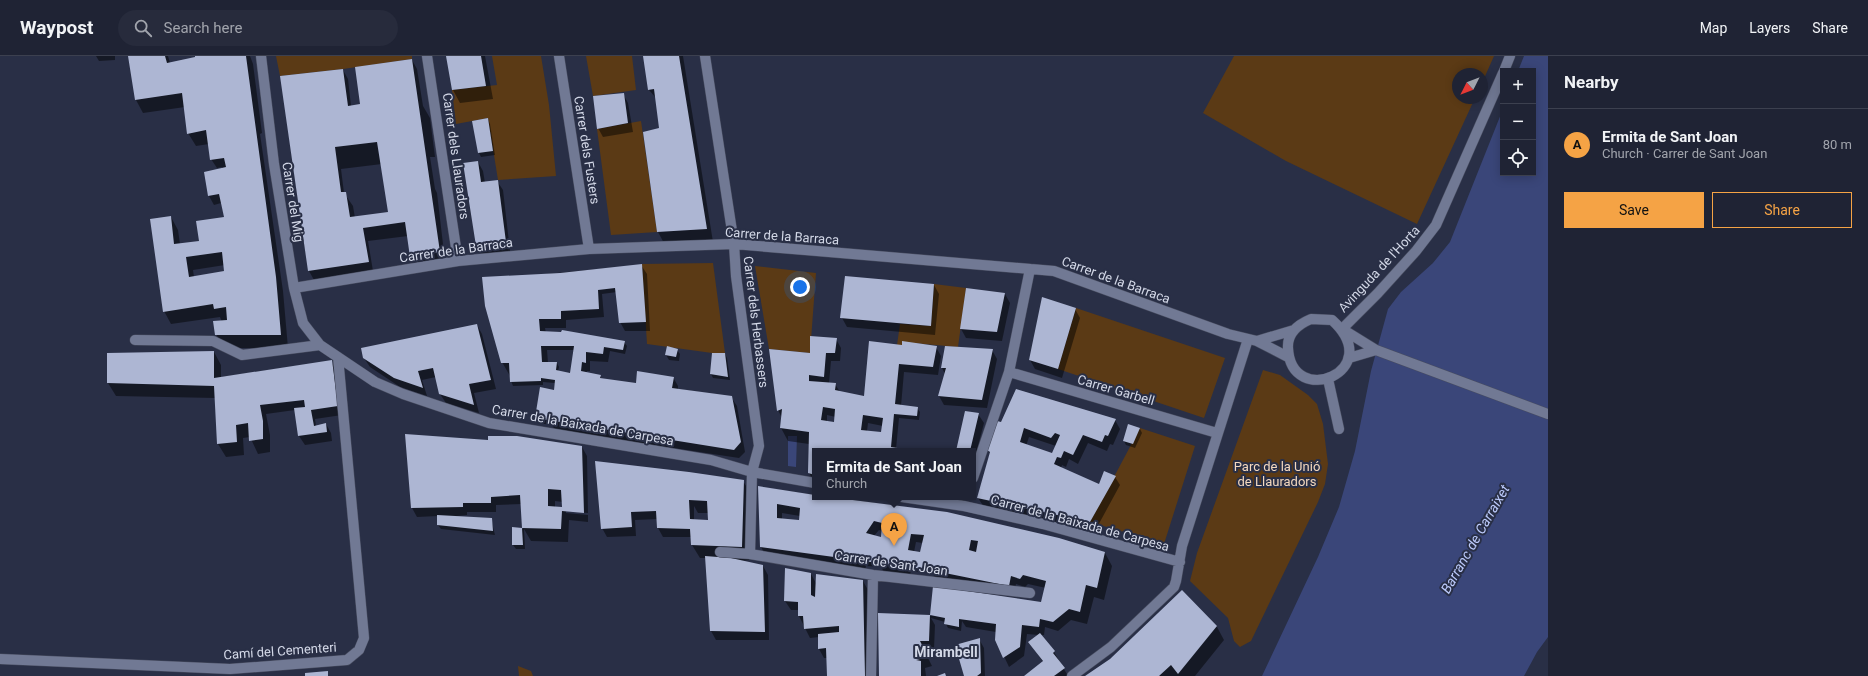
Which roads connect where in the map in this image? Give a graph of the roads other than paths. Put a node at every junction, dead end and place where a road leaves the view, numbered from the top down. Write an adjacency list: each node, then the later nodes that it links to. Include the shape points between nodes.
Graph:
1 (261, 56): 12 (street, Carrer del Mig, via 274,164)
2 (427, 56): 10 (street, Carrer dels Llauradors)
3 (559, 56): 9 (street, Carrer dels Fusters)
4 (705, 56): 8 (street, Carrer dels Herbassers)
5 (1510, 56): 6 (street, Avinguda de l'Horta)
6 (1505, 68)
7 (1500, 79): 13 (street, Avinguda de l'Horta, via 1436,225 1416,251)
8 (734, 244): 9 (street, Carrer de la Barraca); 11 (street, Carrer de la Barraca); 28 (street, Carrer dels Herbassers, via 759,446)
9 (590, 249): 10 (street, Carrer de la Barraca)
10 (458, 260): 12 (street, Carrer de la Barraca)
11 (1030, 269): 16 (street, Carrer de la Barraca, via 1054,271 1228,334); 22 (street)
12 (294, 288): 17 (street, Carrer del Mig, via 303,323)
13 (1342, 329): 14 (street, via 1332,320 1311,319); 18 (street); 21 (street, via 1348,338)
14 (1294, 330): 16 (street, Carrer de la Barraca); 20 (street, via 1288,343)
15 (135, 340): 17 (street, via 212,341 242,355)
16 (1253, 340): 20 (street, Carrer de la Barraca); 26 (street)
17 (320, 345): 19 (street, Carrer del Mig)
18 (1376, 350): 21 (street); 24 (street)
19 (338, 357): 28 (street, Carrer de la Baixada de Carpesa, via 375,382 489,423 711,460); 37 (street, Camí del Cementeri, via 364,638 359,650 347,660 230,669)
20 (1288, 358): 23 (street, via 1299,374 1308,379)
21 (1349, 358): 23 (street, via 1340,372)
22 (1009, 372): 26 (street, Carrer Garbell); 27 (street)
23 (1328, 379): 25 (street)
24 (1548, 414)
25 (1339, 429)
26 (1217, 433): 34 (street, via 1183,542)
27 (976, 469)
28 (752, 472): 29 (street, Carrer de la Baixada de Carpesa); 33 (street, Carrer dels Herbassers)
29 (812, 483)
30 (940, 500): 31 (street, Carrer de la Baixada de Carpesa)
31 (965, 502): 34 (street, Carrer de la Baixada de Carpesa)
32 (720, 552): 33 (street, Carrer de Sant Joan)
33 (750, 554): 35 (street, Carrer de Sant Joan)
34 (1180, 562): 39 (street, via 1176,581 1166,595 1111,647)
35 (874, 575): 36 (street, Carrer de Sant Joan); 38 (street)
36 (1030, 593)
37 (0, 659)
38 (871, 676)
39 (1072, 676)

